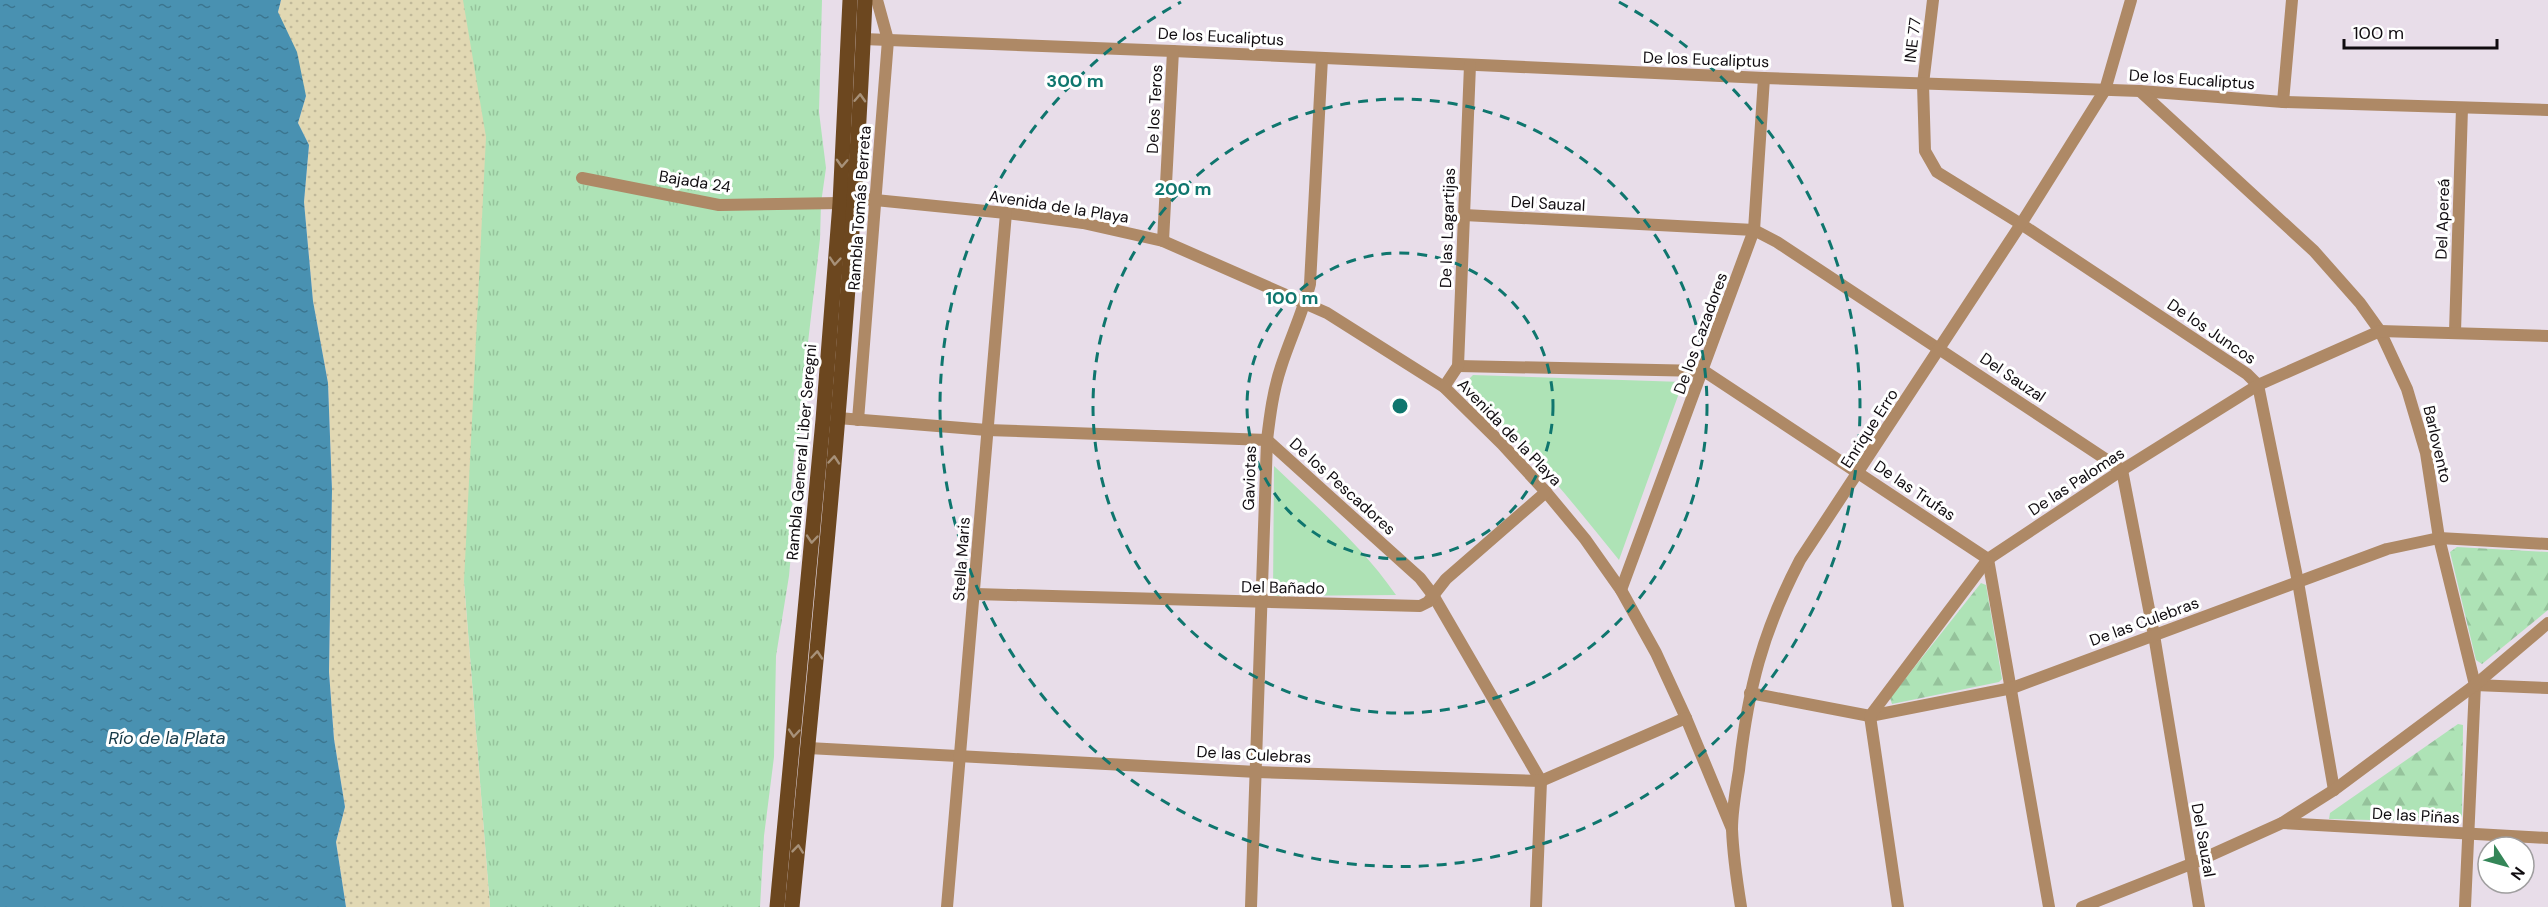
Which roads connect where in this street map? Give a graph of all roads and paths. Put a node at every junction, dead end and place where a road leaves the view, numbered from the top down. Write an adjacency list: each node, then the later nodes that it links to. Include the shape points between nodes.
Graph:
1 (850, 0): 22 (main road, Rambla General Liber Seregni, one-way to 22)
2 (865, 0): 7 (main road, Rambla General Liber Seregni)
3 (877, 0): 8 (street, Rambla Tomás Berreta)
4 (1933, 0): 13 (street, INE 77)
5 (2292, 0): 16 (street)
6 (2129, 2): 14 (street, Enrique Erro)
7 (863, 39): 8 (street, De los Eucaliptus); 20 (main road, Rambla General Liber Seregni, one-way to 7)
8 (888, 40): 9 (street, De los Eucaliptus); 21 (street, Rambla Tomás Berreta)
9 (1173, 51): 10 (street, De los Eucaliptus); 27 (street, De los Teros)
10 (1322, 58): 11 (street, De los Eucaliptus); 28 (street, Gaviotas)
11 (1470, 65): 12 (street, De los Eucaliptus); 24 (street, De las Lagartijas)
12 (1764, 78): 13 (street, De los Eucaliptus); 26 (street, De los Cazadores)
13 (1923, 84): 14 (street, De los Eucaliptus); 25 (street, De los Juncos, via 1925,151 1937,172)
14 (2105, 90): 15 (street, De los Eucaliptus); 25 (street, Enrique Erro)
15 (2140, 91): 16 (street, De los Eucaliptus); 29 (street, Barlovento, via 2314,250)
16 (2283, 102): 17 (street, De los Eucaliptus)
17 (2462, 108): 18 (street, De los Eucaliptus); 30 (street, Del Apereá)
18 (2548, 110)
19 (582, 178): 22 (street, Bajada 24, via 719,204)
20 (855, 198): 21 (street, Avenida de la Playa); 37 (main road, Rambla General Liber Seregni)
21 (876, 199): 23 (street, Avenida de la Playa); 38 (street, Rambla Tomás Berreta)
22 (840, 203): 70 (main road, Rambla General Liber Seregni, one-way to 70)
23 (1006, 213): 27 (street, Avenida de la Playa, via 1083,223); 39 (street, Stella Maris)
24 (1464, 215): 26 (street, Del Sauzal); 33 (street, De las Lagartijas)
25 (2021, 224): 32 (street, Enrique Erro); 35 (street, De los Juncos)
26 (1754, 230): 32 (street, Del Sauzal); 34 (street, De los Cazadores)
27 (1163, 241): 28 (street, Avenida de la Playa)
28 (1306, 302): 36 (street, Avenida de la Playa); 40 (street, Gaviotas, via 1281,368)
29 (2380, 331): 30 (street, De las Palomas); 35 (street, De las Palomas); 44 (street, Barlovento, via 2407,389 2426,453)
30 (2455, 332): 31 (street, De las Palomas)
31 (2548, 336)
32 (1940, 348): 41 (street, Del Sauzal); 42 (street, Enrique Erro)
33 (1458, 366): 34 (street); 36 (street)
34 (1704, 371): 42 (street, De las Trufas); 48 (street, De los Cazadores)
35 (2258, 385): 41 (street, De las Palomas); 47 (street, De los Juncos)
36 (1443, 387): 43 (street, Avenida de la Playa)
37 (838, 418): 38 (street, De los Pescadores); 60 (main road, Rambla General Liber Seregni, one-way to 37)
38 (858, 420): 39 (street, De los Pescadores)
39 (987, 430): 40 (street, De los Pescadores); 49 (street, Stella Maris)
40 (1267, 440): 50 (street, De los Pescadores, via 1420,578); 51 (street, Gaviotas)
41 (2122, 470): 46 (street, De las Palomas); 53 (street, Del Sauzal)
42 (1859, 473): 46 (street, De las Trufas); 57 (street, Enrique Erro, via 1800,560 1778,603)
43 (1546, 492): 48 (street, Avenida de la Playa); 50 (street, Del Bañado, via 1446,579)
44 (2439, 538): 45 (street, De las Culebras); 47 (street, De las Culebras, via 2387,549); 54 (street, Barlovento)
45 (2548, 544)
46 (1988, 559): 55 (street); 58 (street, De las Palomas)
47 (2298, 582): 53 (street, De las Culebras); 64 (street, De los Juncos)
48 (1621, 590): 59 (street, Avenida de la Playa)
49 (975, 594): 51 (street, Del Bañado); 61 (street, Stella Maris)
50 (1433, 595): 51 (street, Del Bañado, via 1420,606); 63 (street, De los Pescadores)
51 (1261, 603): 62 (street, Gaviotas)
52 (2548, 623): 54 (street)
53 (2154, 635): 55 (street, De las Culebras); 69 (street, Del Sauzal)
54 (2475, 685): 56 (street); 64 (street); 67 (street, Barlovento)
55 (2012, 688): 58 (street, De las Culebras); 77 (street)
56 (2548, 688)
57 (1750, 693): 58 (street, De las Culebras); 66 (street, Enrique Erro)
58 (1870, 716): 76 (street)
59 (1686, 718): 63 (street, De las Culebras); 66 (street, Avenida de la Playa)
60 (808, 748): 61 (street, De las Culebras); 71 (main road, Rambla General Liber Seregni, one-way to 60)
61 (961, 755): 62 (street, De las Culebras); 72 (street, Stella Maris)
62 (1257, 772): 63 (street, De las Culebras); 73 (street, Gaviotas)
63 (1541, 781): 74 (street)
64 (2334, 790): 65 (street)
65 (2282, 823): 67 (street, De las Piñas); 69 (street)
66 (1732, 829): 75 (street, Enrique Erro)
67 (2469, 834): 68 (street, De las Piñas); 80 (street, Barlovento)
68 (2548, 838)
69 (2191, 864): 78 (street); 79 (street, Del Sauzal)
70 (777, 907)
71 (792, 907)
72 (947, 907)
73 (1251, 907)
74 (1536, 907)
75 (1741, 907)
76 (1898, 907)
77 (2049, 907)
78 (2082, 907)
79 (2199, 907)
80 (2465, 907)

